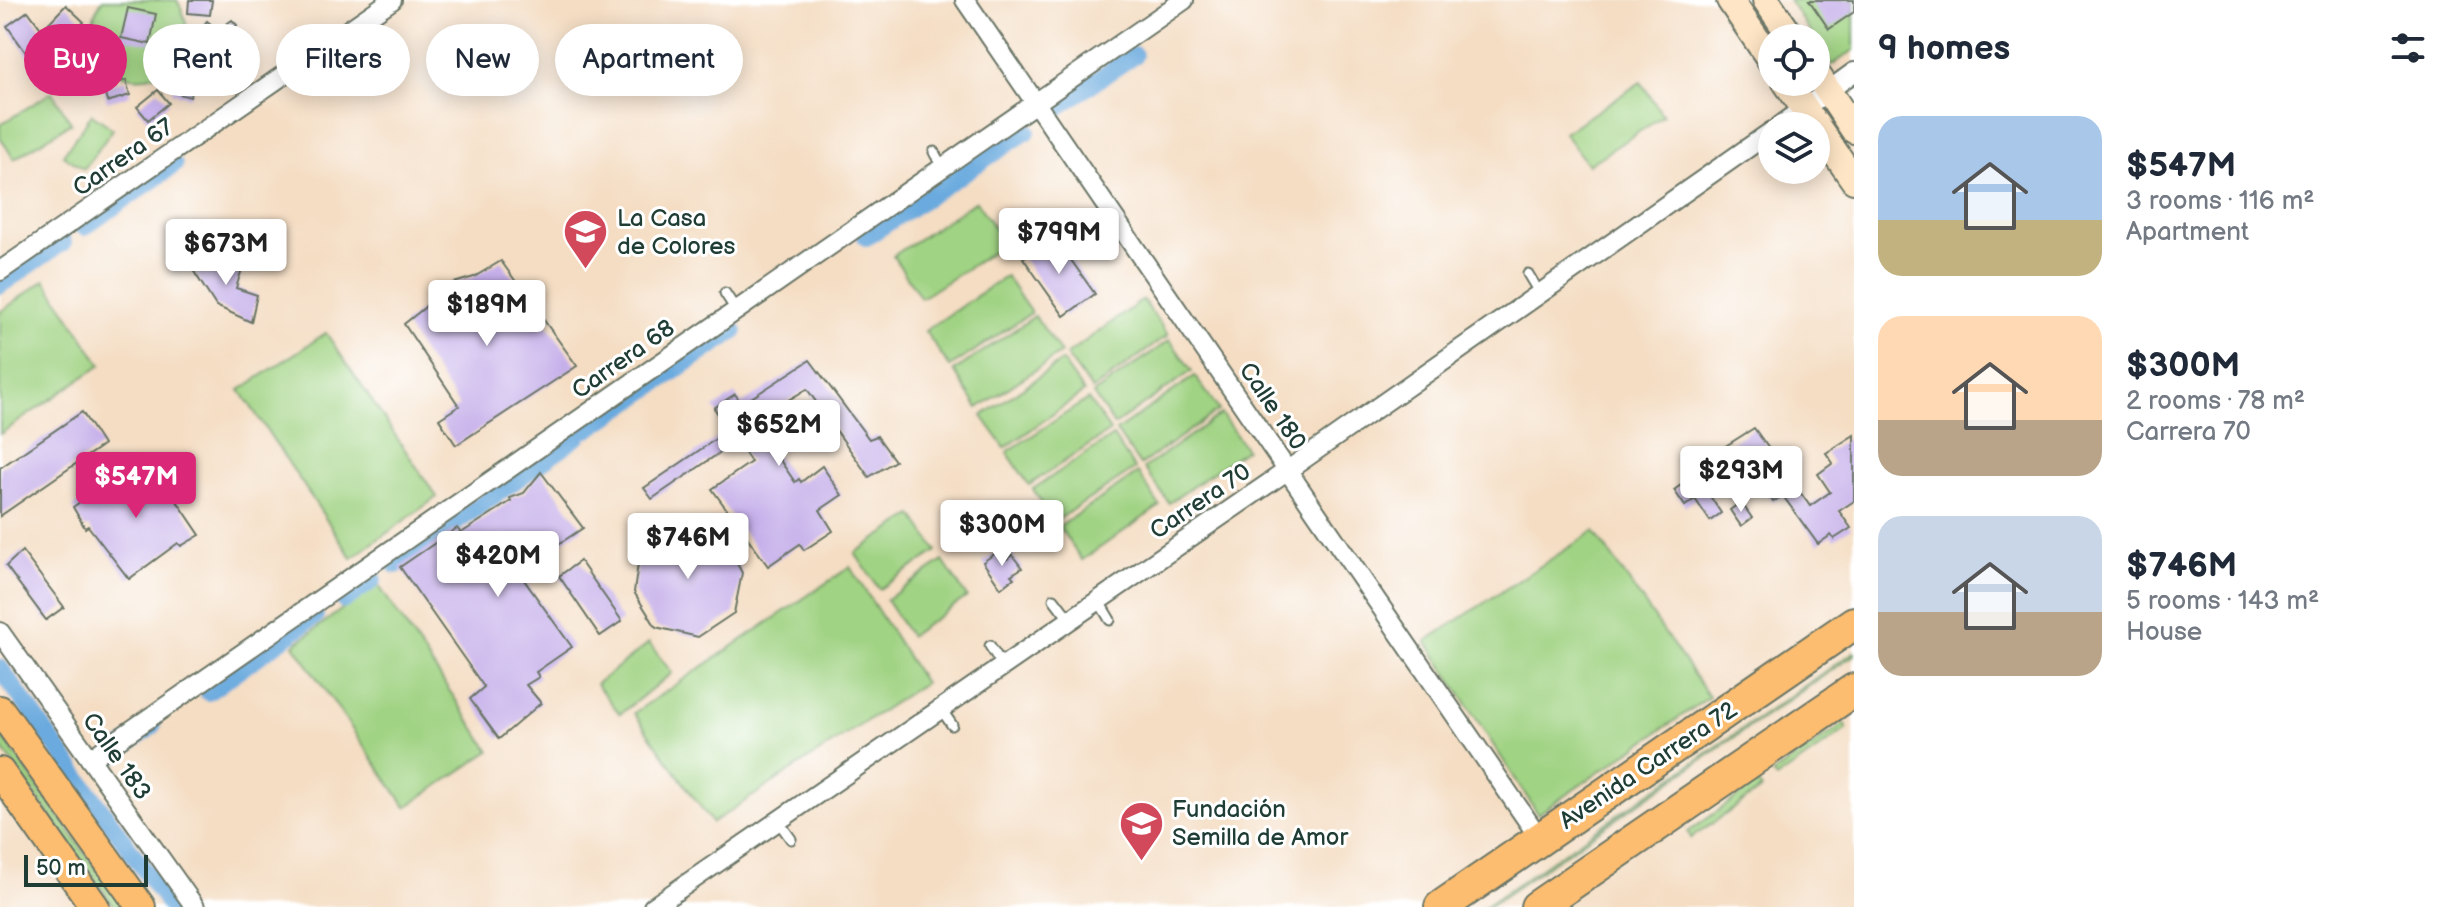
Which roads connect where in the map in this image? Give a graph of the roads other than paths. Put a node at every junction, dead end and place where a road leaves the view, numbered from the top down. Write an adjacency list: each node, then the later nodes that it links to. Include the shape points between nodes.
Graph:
1 (392, 0): 19 (street, Carrera 67)
2 (965, 0): 13 (street, Calle 180)
3 (1184, 0): 13 (street, Carrera 68)
4 (1730, 0): 7 (street)
5 (1766, 0): 6 (street)
6 (1782, 24)
7 (1758, 41)
8 (1854, 72): 9 (street)
9 (1830, 80)
10 (1830, 94): 16 (street)
11 (1795, 96): 14 (street)
12 (1813, 96): 14 (street)
13 (1035, 102): 23 (street, Carrera 68, via 938,160); 24 (street, Calle 180)
14 (1804, 109): 15 (street); 18 (street)
15 (1800, 112)
16 (1854, 130)
17 (1758, 141): 22 (street, Carrera 70)
18 (1854, 180)
19 (0, 271)
20 (1528, 274): 22 (lane)
21 (725, 293): 23 (lane)
22 (1540, 294): 24 (street, Carrera 70)
23 (736, 310): 39 (street, Carrera 68)
24 (1288, 470): 26 (street, Carrera 70); 43 (street, Calle 180)
25 (1054, 599): 27 (lane)
26 (1098, 600): 27 (street, Carrera 70); 28 (lane)
27 (1070, 620): 33 (street, Carrera 70)
28 (1110, 620)
29 (1854, 623): 43 (highway, Avenida Carrera 72)
30 (0, 632): 39 (street, Calle 183)
31 (990, 646): 33 (lane)
32 (1854, 647): 49 (highway, Avenida Carrera 72)
33 (1003, 666): 35 (street, Carrera 70)
34 (1854, 690): 50 (highway)
35 (941, 709): 38 (lane); 41 (street, Carrera 70)
36 (0, 710): 45 (main road)
37 (1854, 711): 51 (highway)
38 (952, 725)
39 (90, 759): 46 (street, Calle 183)
40 (0, 772): 44 (main road)
41 (778, 821): 42 (lane); 47 (street, Carrera 70)
42 (791, 839)
43 (1540, 839): 48 (highway, Avenida Carrera 72)
44 (95, 907)
45 (141, 907)
46 (195, 907)
47 (653, 907)
48 (1441, 907)
49 (1477, 907)
50 (1537, 907)
51 (1571, 907)

